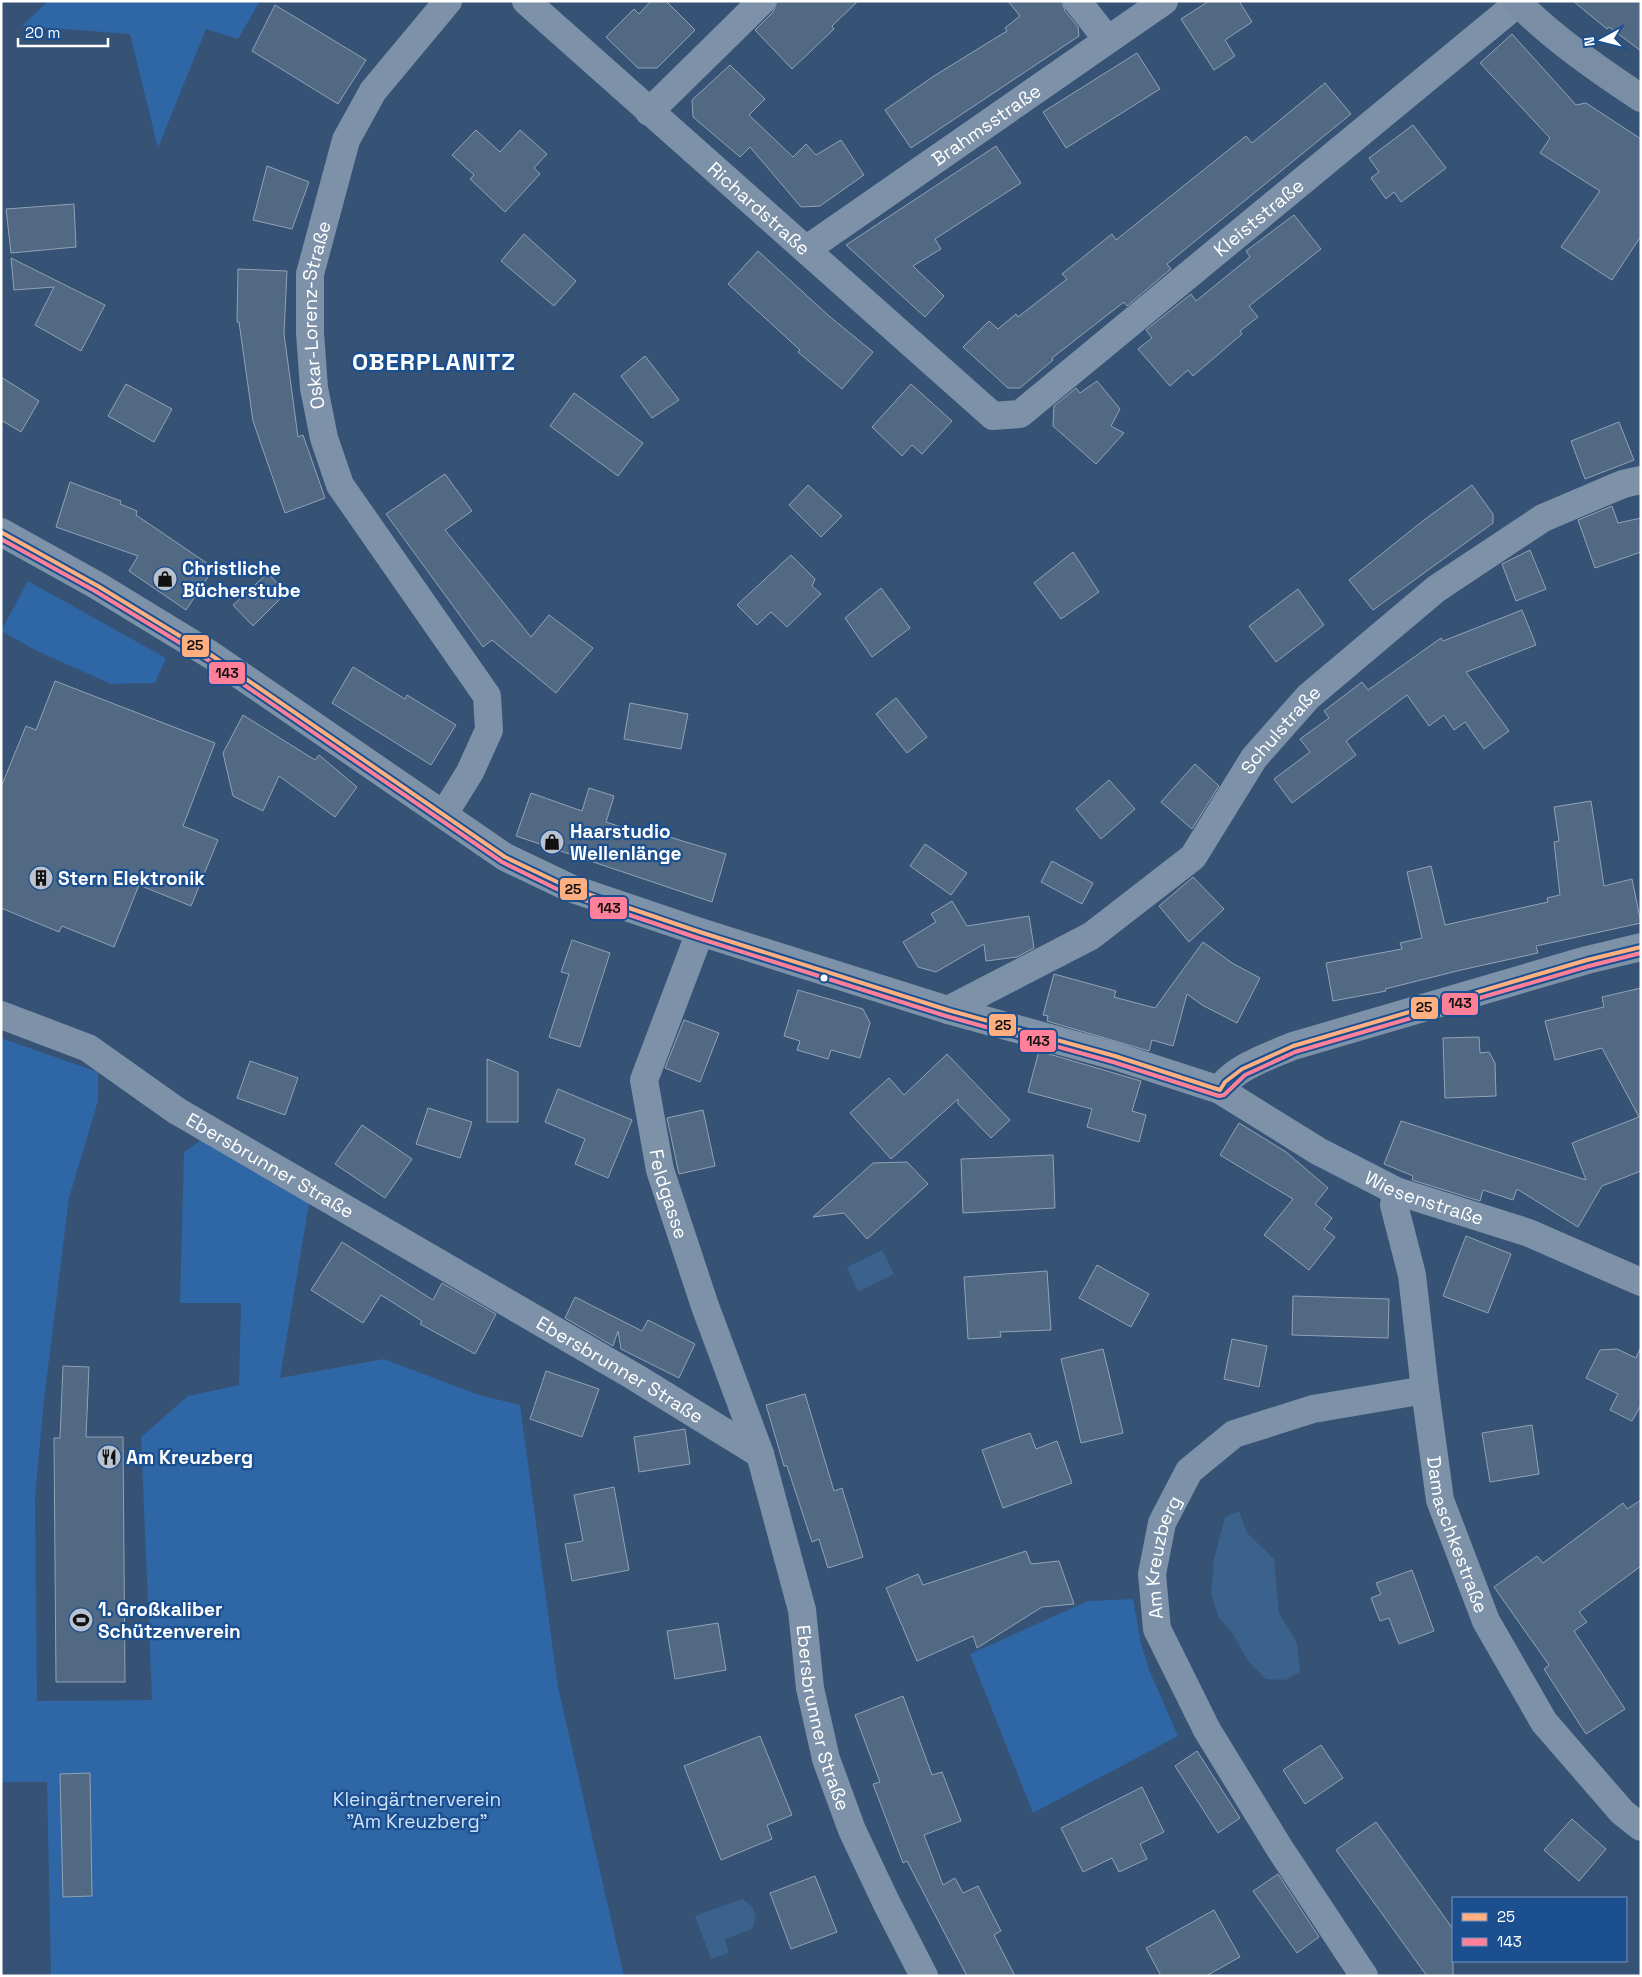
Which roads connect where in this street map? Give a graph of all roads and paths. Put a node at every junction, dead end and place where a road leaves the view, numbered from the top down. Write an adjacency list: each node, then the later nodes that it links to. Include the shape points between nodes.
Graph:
1 (448, 1): 14 (street, Oskar-Lorenz-Straße, via 373,91 346,140 310,274 314,388 324,438 340,485 487,696 490,730 470,772)
2 (526, 1): 9 (street, Richardstraße)
3 (762, 1): 9 (street)
4 (1077, 1): 7 (street)
5 (1164, 1): 7 (street, Brahmsstraße)
6 (1517, 2): 8 (main road, via 1592,64); 11 (street, Kleiststraße, via 1020,414)
7 (1107, 39): 10 (street, Brahmsstraße)
8 (1641, 98)
9 (649, 112): 10 (street, Richardstraße)
10 (807, 249): 11 (street, Richardstraße)
11 (993, 416)
12 (1641, 480): 17 (street, Schulstraße, via 1623,484 1543,518 1436,589 1308,697 1254,758 1193,857 1091,936)
13 (1, 532): 14 (street, Wiesenstraße, via 98,586 211,656)
14 (444, 814): 15 (street, Wiesenstraße, via 505,856 570,888)
15 (700, 932): 17 (street, Wiesenstraße); 23 (street, Feldgasse, via 644,1080 660,1170 705,1306)
16 (1641, 947): 19 (street, via 1293,1046 1255,1062 1224,1082)
17 (948, 1010): 19 (street, Wiesenstraße, via 1115,1056)
18 (1, 1015): 23 (street, Ebersbrunner Straße, via 88,1048 177,1111 635,1377)
19 (1220, 1090): 20 (street, Wiesenstraße, via 1318,1151)
20 (1396, 1191): 21 (street, Wiesenstraße, via 1529,1233); 22 (street, Damaschkestraße, via 1394,1205 1412,1275)
21 (1641, 1282)
22 (1424, 1390): 24 (street, Damaschkestraße, via 1440,1500 1486,1621 1544,1722 1622,1812); 25 (street, Am Kreuzberg, via 1313,1409 1234,1434 1189,1471 1162,1523 1152,1574 1157,1629 1207,1730)
23 (760, 1454): 26 (street, Ebersbrunner Straße, via 802,1610 810,1688 826,1759 852,1830)
24 (1641, 1826)
25 (1357, 1973)
26 (924, 1976)

